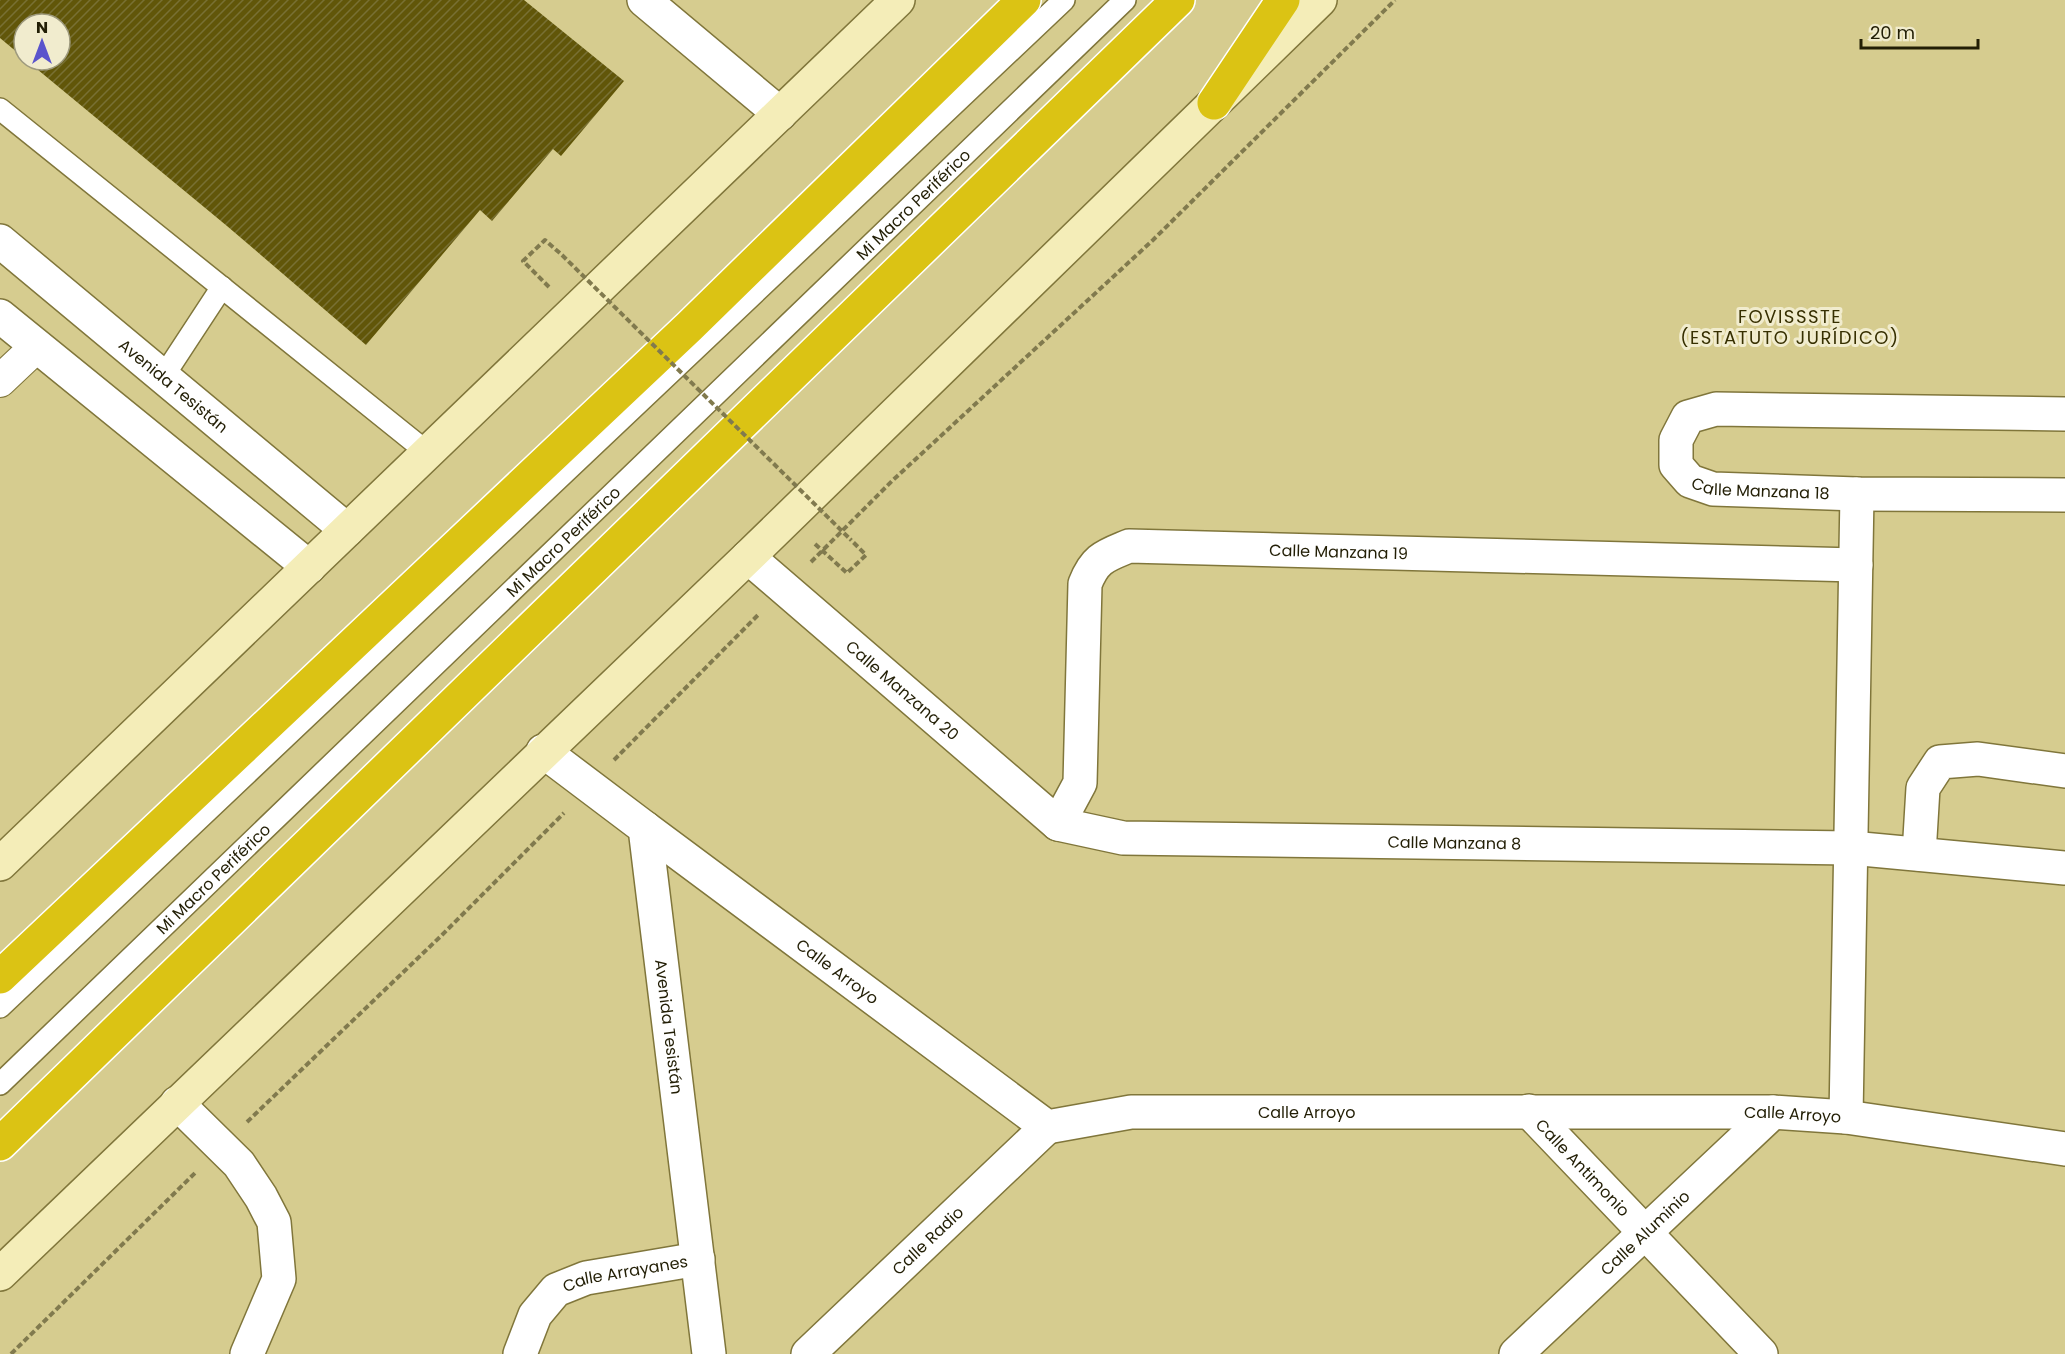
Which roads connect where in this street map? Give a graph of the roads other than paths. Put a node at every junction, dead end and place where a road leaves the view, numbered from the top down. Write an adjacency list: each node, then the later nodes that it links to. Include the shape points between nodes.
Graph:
1 (645, 0): 11 (street)
2 (898, 0): 11 (main road)
3 (1024, 0): 34 (highway, via 698,319)
4 (1064, 0): 35 (lane)
5 (1125, 0): 36 (lane, Mi Macro Periférico)
6 (1178, 0): 42 (highway)
7 (1283, 0): 9 (highway)
8 (1320, 0): 9 (main road)
9 (1214, 104): 23 (main road)
10 (0, 109): 13 (lane)
11 (780, 114): 19 (main road)
12 (0, 241): 16 (street, Avenida Tesistán)
13 (222, 287): 16 (lane); 19 (lane)
14 (0, 316): 15 (street)
15 (36, 346): 17 (street); 25 (street)
16 (163, 377): 22 (street, Avenida Tesistán)
17 (0, 381)
18 (2065, 414): 20 (street, Calle Manzana 18, via 1716,409 1688,417 1676,440 1676,465 1690,481 1713,489)
19 (428, 453): 22 (main road)
20 (1857, 494): 21 (street, Calle Manzana 18); 24 (street)
21 (2065, 495)
22 (347, 530): 25 (main road)
23 (748, 557): 26 (main road); 28 (street, Calle Manzana 20)
24 (1856, 565): 28 (street, Calle Manzana 19, via 1129,546 1103,556 1091,569 1085,584 1080,783); 30 (street)
25 (309, 567): 32 (main road)
26 (543, 751): 29 (street); 37 (main road)
27 (2065, 771): 31 (street, via 1978,759 1940,762 1923,788)
28 (1058, 824): 30 (street, Calle Manzana 8, via 1123,838)
29 (645, 828): 41 (street, Calle Arroyo); 45 (street, Avenida Tesistán)
30 (1851, 848): 31 (street, Calle Manzana 8); 40 (street)
31 (1919, 854): 33 (street, Calle Manzana 8)
32 (0, 864)
33 (2065, 868)
34 (0, 977)
35 (0, 1007)
36 (0, 1084)
37 (177, 1103): 46 (main road); 47 (street, via 239,1164 274,1222 279,1279)
38 (1529, 1111): 39 (street, Calle Arroyo); 41 (street, Calle Arroyo, via 1131,1112); 44 (street, Calle Antimonio)
39 (1773, 1112): 40 (street, Calle Arroyo); 44 (street, Calle Aluminio)
40 (1846, 1117): 43 (street, Calle Arroyo)
41 (1047, 1127): 50 (street, Calle Radio)
42 (0, 1144)
43 (2065, 1149)
44 (1645, 1231): 51 (street, Calle Aluminio); 52 (street, Calle Antimonio)
45 (698, 1259): 48 (street, Calle Arrayanes, via 586,1278 556,1290 536,1315); 49 (street, Avenida Tesistán)
46 (0, 1274)
47 (247, 1354)
48 (520, 1354)
49 (709, 1354)
50 (808, 1354)
51 (1516, 1354)
52 (1761, 1354)

